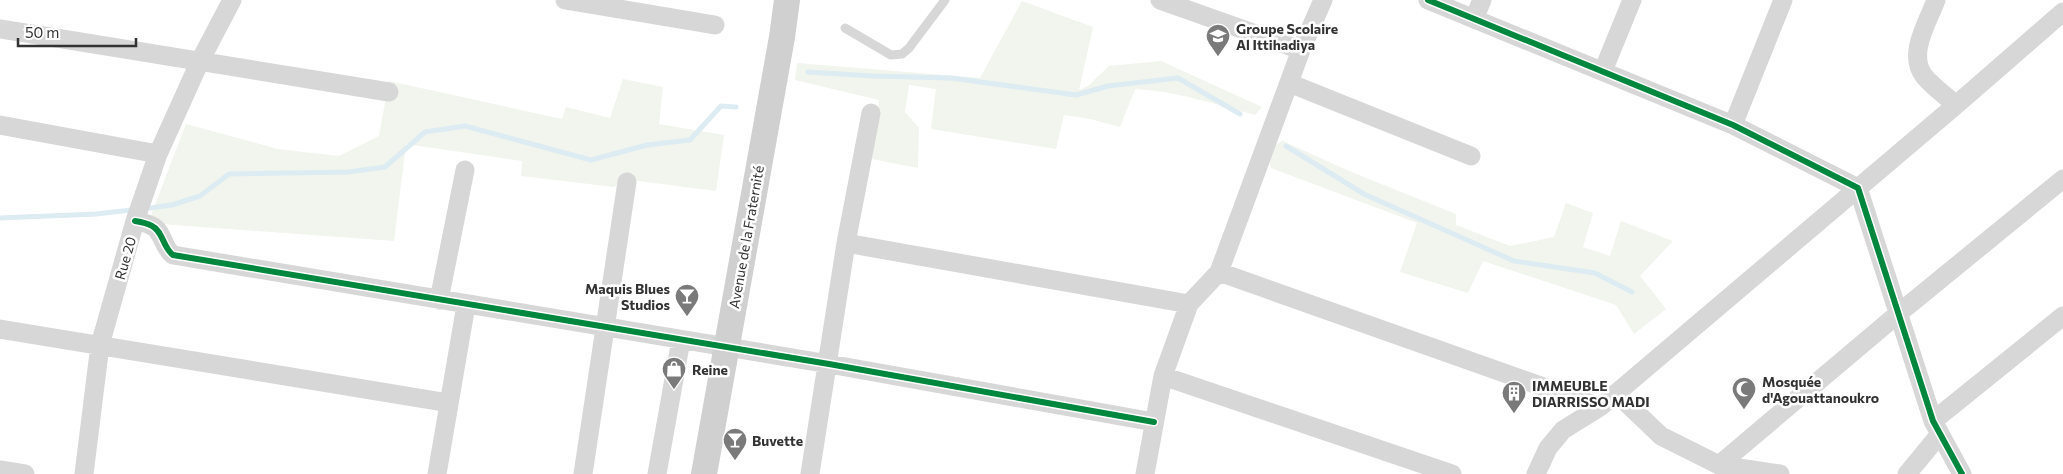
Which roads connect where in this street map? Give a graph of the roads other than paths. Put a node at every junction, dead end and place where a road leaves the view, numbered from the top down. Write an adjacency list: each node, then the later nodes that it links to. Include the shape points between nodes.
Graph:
1 (232, 0): 18 (street, Rue 20)
2 (565, 0): 14 (street)
3 (787, 0): 44 (main road, Avenue de la Fraternité)
4 (945, 0): 16 (lane, via 902,54 891,55)
5 (1160, 0): 17 (street)
6 (1323, 0): 17 (street)
7 (1428, 0): 13 (street)
8 (1482, 0): 13 (street)
9 (1632, 0): 19 (street)
10 (1783, 0): 25 (street)
11 (1936, 0): 22 (street, via 1918,47 1918,64 1924,76)
12 (2063, 12): 22 (street)
13 (1474, 19): 19 (street)
14 (715, 24)
15 (0, 28): 18 (street)
16 (845, 28)
17 (1301, 50): 20 (street)
18 (200, 61): 21 (street); 26 (street, Rue 20)
19 (1602, 71): 25 (street)
20 (1289, 83): 27 (street); 34 (street)
21 (389, 92)
22 (1956, 105): 31 (street)
23 (871, 113): 33 (street)
24 (0, 125): 26 (street)
25 (1733, 125): 31 (street)
26 (158, 154): 32 (street, Rue 20)
27 (1471, 156)
28 (465, 170): 35 (street)
29 (2063, 179): 38 (street)
30 (627, 182): 40 (street)
31 (1858, 188): 38 (street); 47 (street)
32 (136, 221): 35 (street, via 153,226 167,251 173,255); 43 (street, Rue 20)
33 (846, 243): 37 (street); 45 (street)
34 (1219, 272): 37 (street); 49 (street)
35 (439, 300): 36 (street)
36 (466, 304): 40 (street); 48 (street)
37 (1189, 304): 46 (street)
38 (1899, 313): 51 (street); 52 (street)
39 (2063, 316): 51 (street)
40 (605, 328): 42 (street); 57 (street)
41 (0, 329): 43 (street)
42 (681, 340): 44 (street); 58 (street)
43 (100, 345): 48 (street); 55 (street, Rue 20)
44 (726, 348): 45 (street); 59 (main road, Avenue de la Fraternité)
45 (829, 364): 50 (street); 60 (street)
46 (1163, 376): 50 (street); 62 (street)
47 (1616, 393): 49 (street); 52 (street, via 1661,436)
48 (449, 403): 56 (street)
49 (1600, 407): 63 (street, via 1563,430 1548,448)
50 (1154, 422): 61 (street)
51 (1936, 427): 65 (street); 66 (street)
52 (1719, 465): 64 (street)
53 (0, 470): 54 (street)
54 (25, 474)
55 (84, 474)
56 (436, 474)
57 (583, 474)
58 (657, 474)
59 (704, 474)
60 (810, 474)
61 (1145, 474)
62 (1452, 474)
63 (1536, 474)
64 (1780, 474)
65 (1906, 474)
66 (1962, 474)

